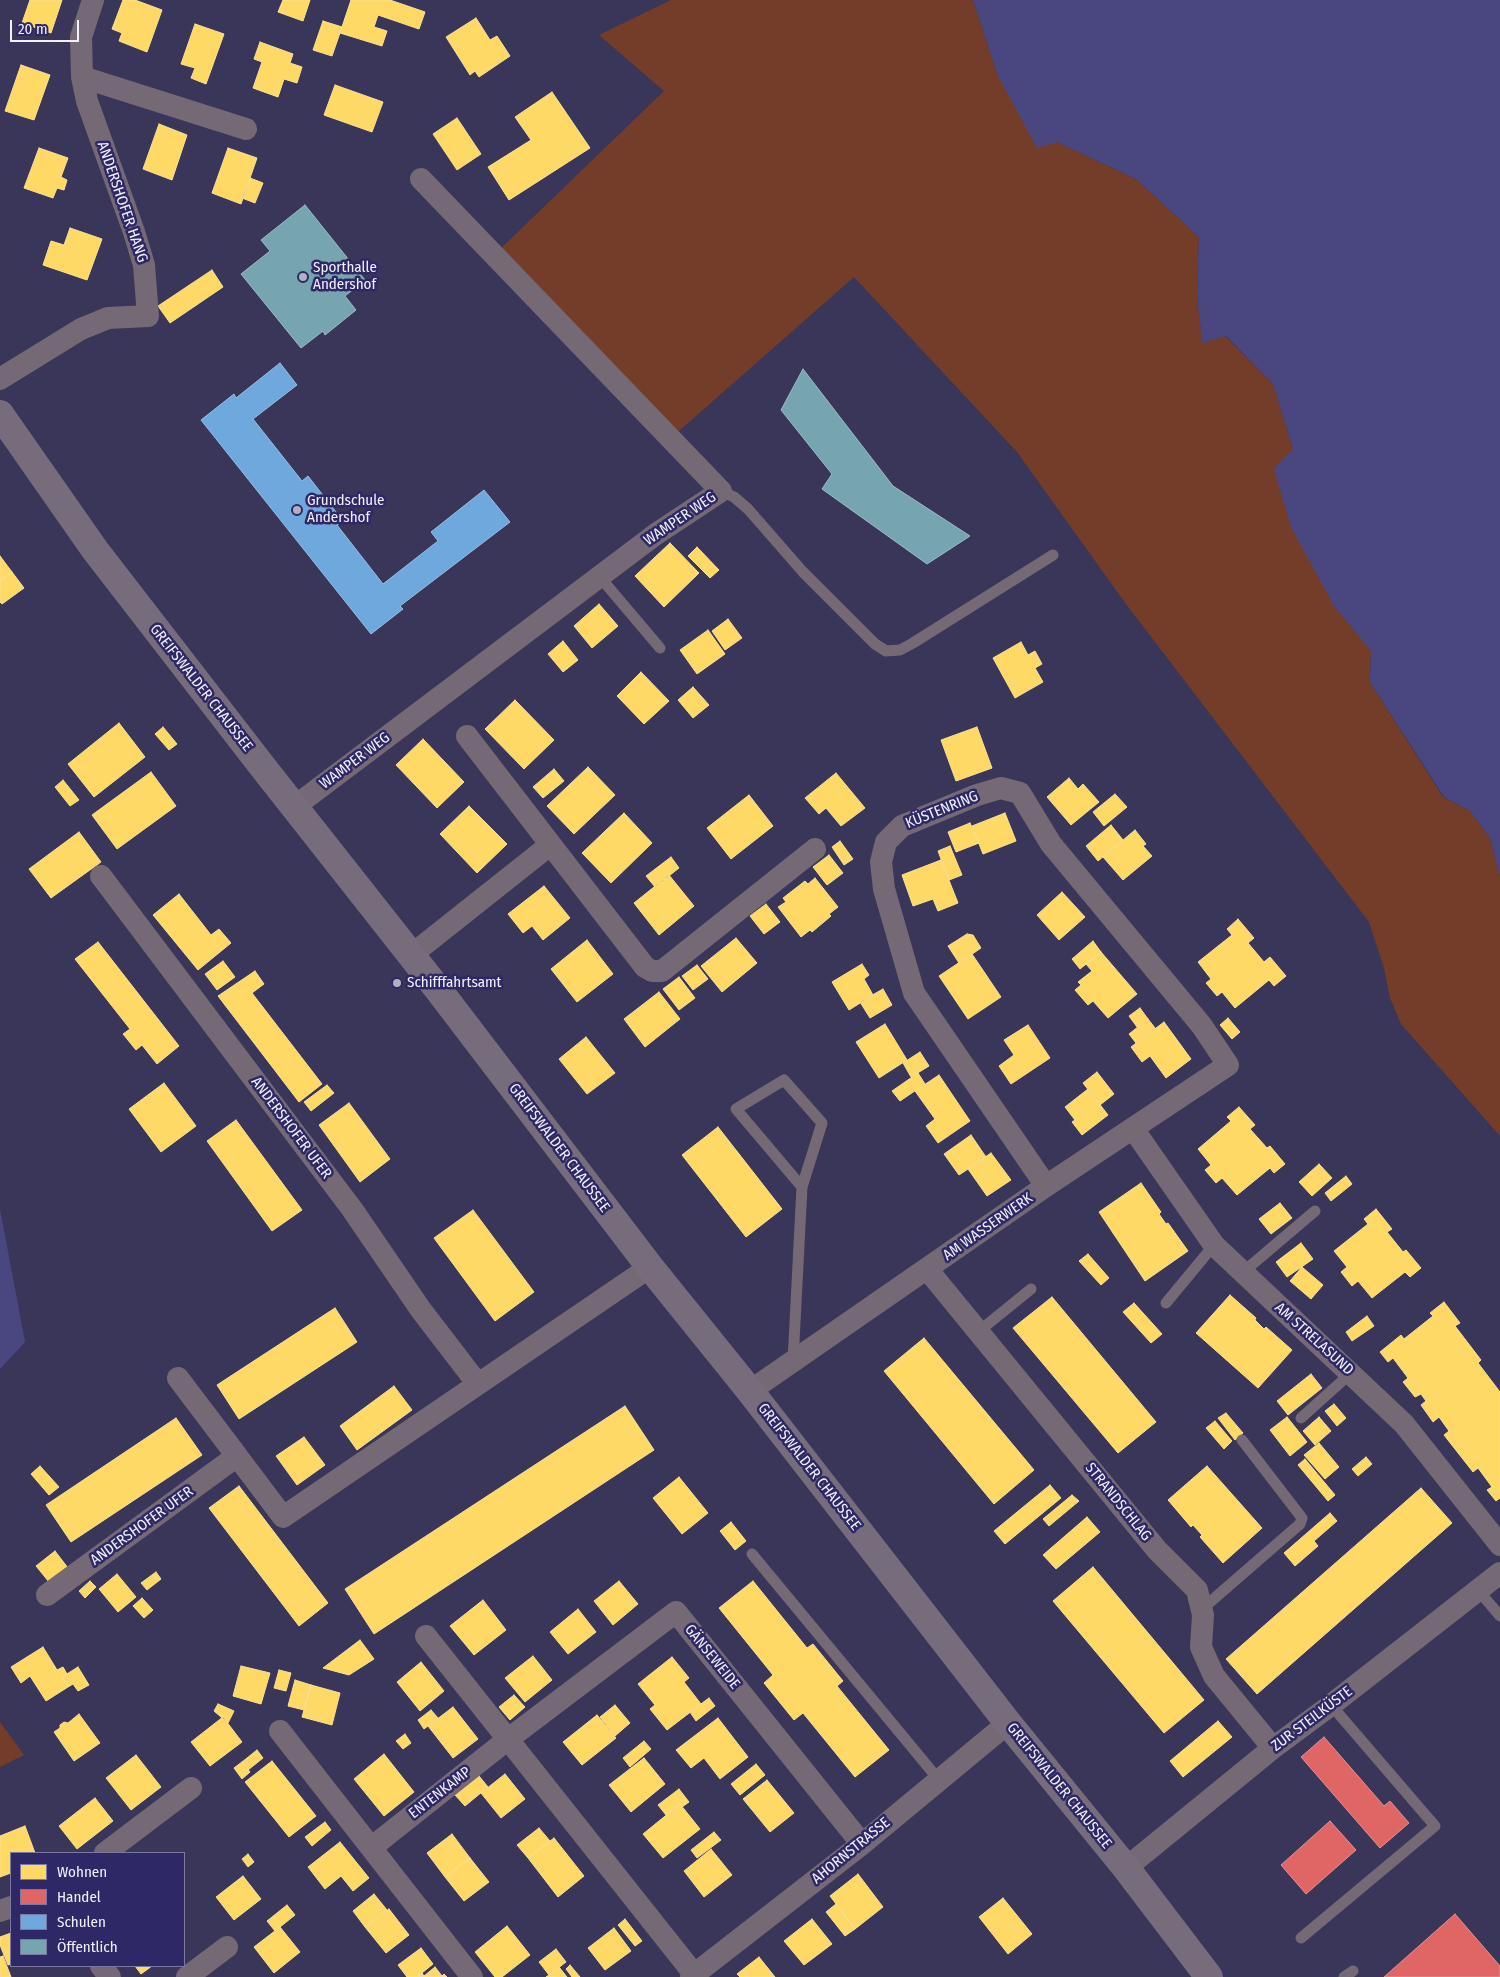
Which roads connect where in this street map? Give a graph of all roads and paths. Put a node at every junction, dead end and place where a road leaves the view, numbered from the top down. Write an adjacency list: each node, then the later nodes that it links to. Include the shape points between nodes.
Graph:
1 (93, 0): 2 (street, ANDERSHOFER HANG, via 81,37)
2 (82, 76): 3 (street); 5 (street, ANDERSHOFER HANG, via 87,101 144,264 148,316 108,318 81,329)
3 (246, 129)
4 (421, 179): 7 (street, WAMPER WEG)
5 (0, 379)
6 (0, 414): 12 (main road, GREIFSWALDER CHAUSSEE, via 95,550)
7 (721, 491): 8 (lane, via 748,509 803,572 875,644 886,651 900,650 913,643); 9 (street, WAMPER WEG, via 672,522)
8 (1053, 555)
9 (599, 576): 10 (lane); 12 (street, WAMPER WEG)
10 (660, 648)
11 (468, 736): 13 (street)
12 (294, 807): 16 (main road, GREIFSWALDER CHAUSSEE)
13 (550, 845): 14 (street, via 645,967 652,971 662,970); 16 (street)
14 (816, 849)
15 (101, 876): 32 (street, ANDERSHOFER UFER, via 352,1209 421,1310)
16 (410, 956): 23 (main road, GREIFSWALDER CHAUSSEE)
17 (1228, 1065): 18 (street, AM WASSERWERK); 19 (street, KÜSTENRING, via 1202,1026 1051,844 1020,793 1001,788 902,826 886,842 881,862 884,890 914,993)
18 (1134, 1130): 19 (street, AM WASSERWERK); 22 (street, AM STRELASUND)
19 (1046, 1186): 24 (street, AM WASSERWERK)
20 (802, 1187): 20 (lane, via 736,1109 784,1080 822,1123); 29 (lane)
21 (1315, 1211): 25 (lane)
22 (1214, 1245): 25 (street, AM STRELASUND); 27 (lane)
23 (650, 1267): 32 (street); 33 (main road, GREIFSWALDER CHAUSSEE)
24 (927, 1269): 28 (street, STRANDSCHLAG); 29 (street, AM WASSERWERK)
25 (1242, 1273): 30 (street, AM STRELASUND)
26 (1031, 1289): 28 (lane)
27 (1166, 1303)
28 (978, 1332): 42 (street, STRANDSCHLAG, via 1158,1550 1197,1590)
29 (793, 1361): 33 (street, AM WASSERWERK)
30 (1351, 1373): 34 (lane); 37 (street, AM STRELASUND, via 1404,1424)
31 (178, 1378): 36 (street)
32 (477, 1383): 36 (street, via 283,1517)
33 (750, 1391): 46 (main road, GREIFSWALDER CHAUSSEE)
34 (1301, 1418)
35 (1242, 1440): 42 (lane, via 1302,1518 1300,1524)
36 (237, 1456): 41 (street, ANDERSHOFER UFER)
37 (1500, 1545)
38 (752, 1554): 50 (lane)
39 (1500, 1573): 40 (street, ZUR STEILKÜSTE)
40 (1478, 1590): 43 (lane); 45 (street, ZUR STEILKÜSTE)
41 (47, 1596)
42 (1202, 1609): 49 (street, STRANDSCHLAG, via 1201,1647 1214,1676)
43 (1500, 1616)
44 (426, 1636): 48 (street)
45 (1331, 1705): 49 (street, ZUR STEILKÜSTE); 56 (lane, via 1435,1826)
46 (1008, 1723): 50 (street, AHORNSTRASSE); 55 (main road, GREIFSWALDER CHAUSSEE)
47 (280, 1731): 53 (street)
48 (507, 1740): 52 (street, GÄNSEWEIDE, via 676,1612); 53 (street, ENTENKAMP); 59 (street)
49 (1273, 1748): 55 (street, ZUR STEILKÜSTE)
50 (938, 1780): 52 (street, AHORNSTRASSE)
51 (191, 1788): 54 (street)
52 (862, 1844): 59 (street, AHORNSTRASSE)
53 (372, 1847): 62 (street)
54 (106, 1852)
55 (1126, 1868): 63 (main road, GREIFSWALDER CHAUSSEE)
56 (1301, 1938)
57 (227, 1947): 61 (street)
58 (102, 1967): 60 (street)
59 (693, 1976)
60 (110, 1977)
61 (187, 1977)
62 (472, 1977)
63 (1209, 1977)

